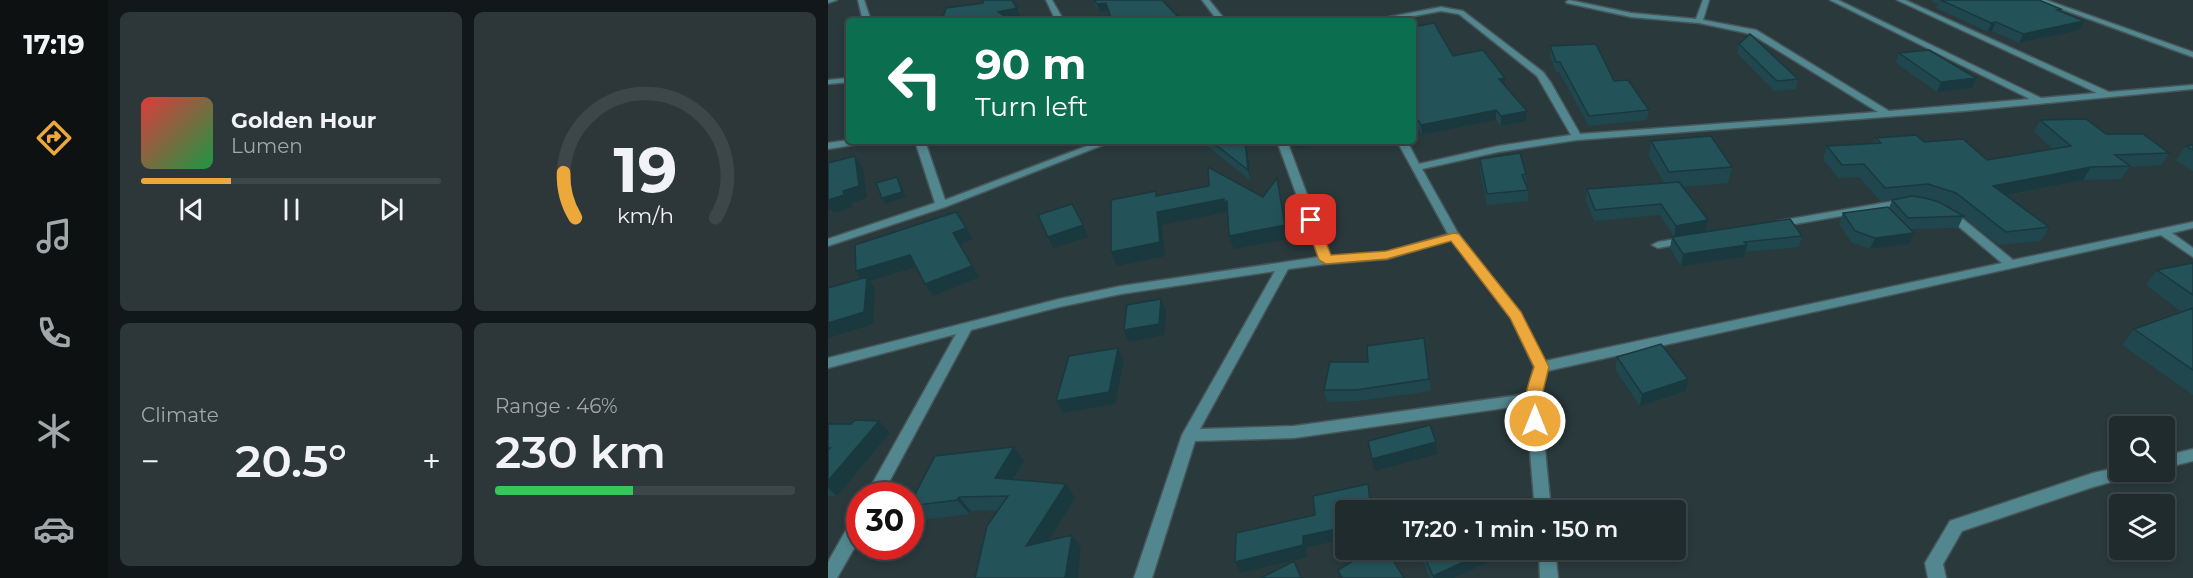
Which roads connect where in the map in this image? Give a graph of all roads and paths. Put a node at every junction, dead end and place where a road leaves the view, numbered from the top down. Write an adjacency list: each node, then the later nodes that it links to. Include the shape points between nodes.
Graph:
1 (834, 0): 9 (street)
2 (861, 0): 11 (street)
3 (1049, 0): 12 (street)
4 (1205, 0): 13 (street)
5 (1707, 0): 15 (street)
6 (1833, 0): 21 (street)
7 (1900, 0): 20 (street)
8 (2040, 0): 16 (street)
9 (828, 1)
10 (1569, 2): 15 (street, via 1649,17)
11 (866, 18)
12 (1058, 18)
13 (1220, 18)
14 (1392, 18): 23 (street, via 1441,9 1461,12 1539,74)
15 (1699, 21): 22 (street, via 1753,32)
16 (2193, 55)
17 (846, 80): 18 (street)
18 (828, 82)
19 (2193, 87): 20 (street)
20 (2109, 96): 21 (street)
21 (2042, 102): 22 (street)
22 (1888, 114): 23 (street)
23 (1577, 137): 30 (street)
24 (846, 143): 29 (street)
25 (921, 144): 32 (street)
26 (1100, 144): 32 (street)
27 (1283, 144): 42 (street)
28 (1404, 144): 30 (street)
29 (828, 146)
30 (1417, 166): 37 (street)
31 (1914, 202): 34 (street)
32 (941, 205): 39 (street)
33 (1936, 206): 43 (street)
34 (1772, 225)
35 (2193, 225): 36 (street)
36 (2162, 231): 41 (street); 43 (street)
37 (1454, 236): 42 (street, via 1387,255); 47 (street, via 1516,316)
38 (1704, 237): 40 (street)
39 (828, 243)
40 (1658, 245)
41 (2193, 253)
42 (1326, 260): 44 (street)
43 (2009, 263): 47 (street)
44 (1284, 266): 45 (street, via 1121,290); 49 (street)
45 (967, 326): 46 (street); 53 (street)
46 (828, 363)
47 (1541, 367): 48 (street)
48 (1533, 399): 49 (street, via 1294,432); 54 (street)
49 (1189, 435): 58 (street)
50 (2193, 455): 51 (street)
51 (2175, 459)
52 (2109, 476): 60 (street, via 1956,526 1934,563)
53 (881, 482)
54 (1542, 500)
55 (846, 546): 57 (street)
56 (1548, 560): 59 (street)
57 (828, 578)
58 (1143, 578)
59 (1549, 578)
60 (1937, 578)

